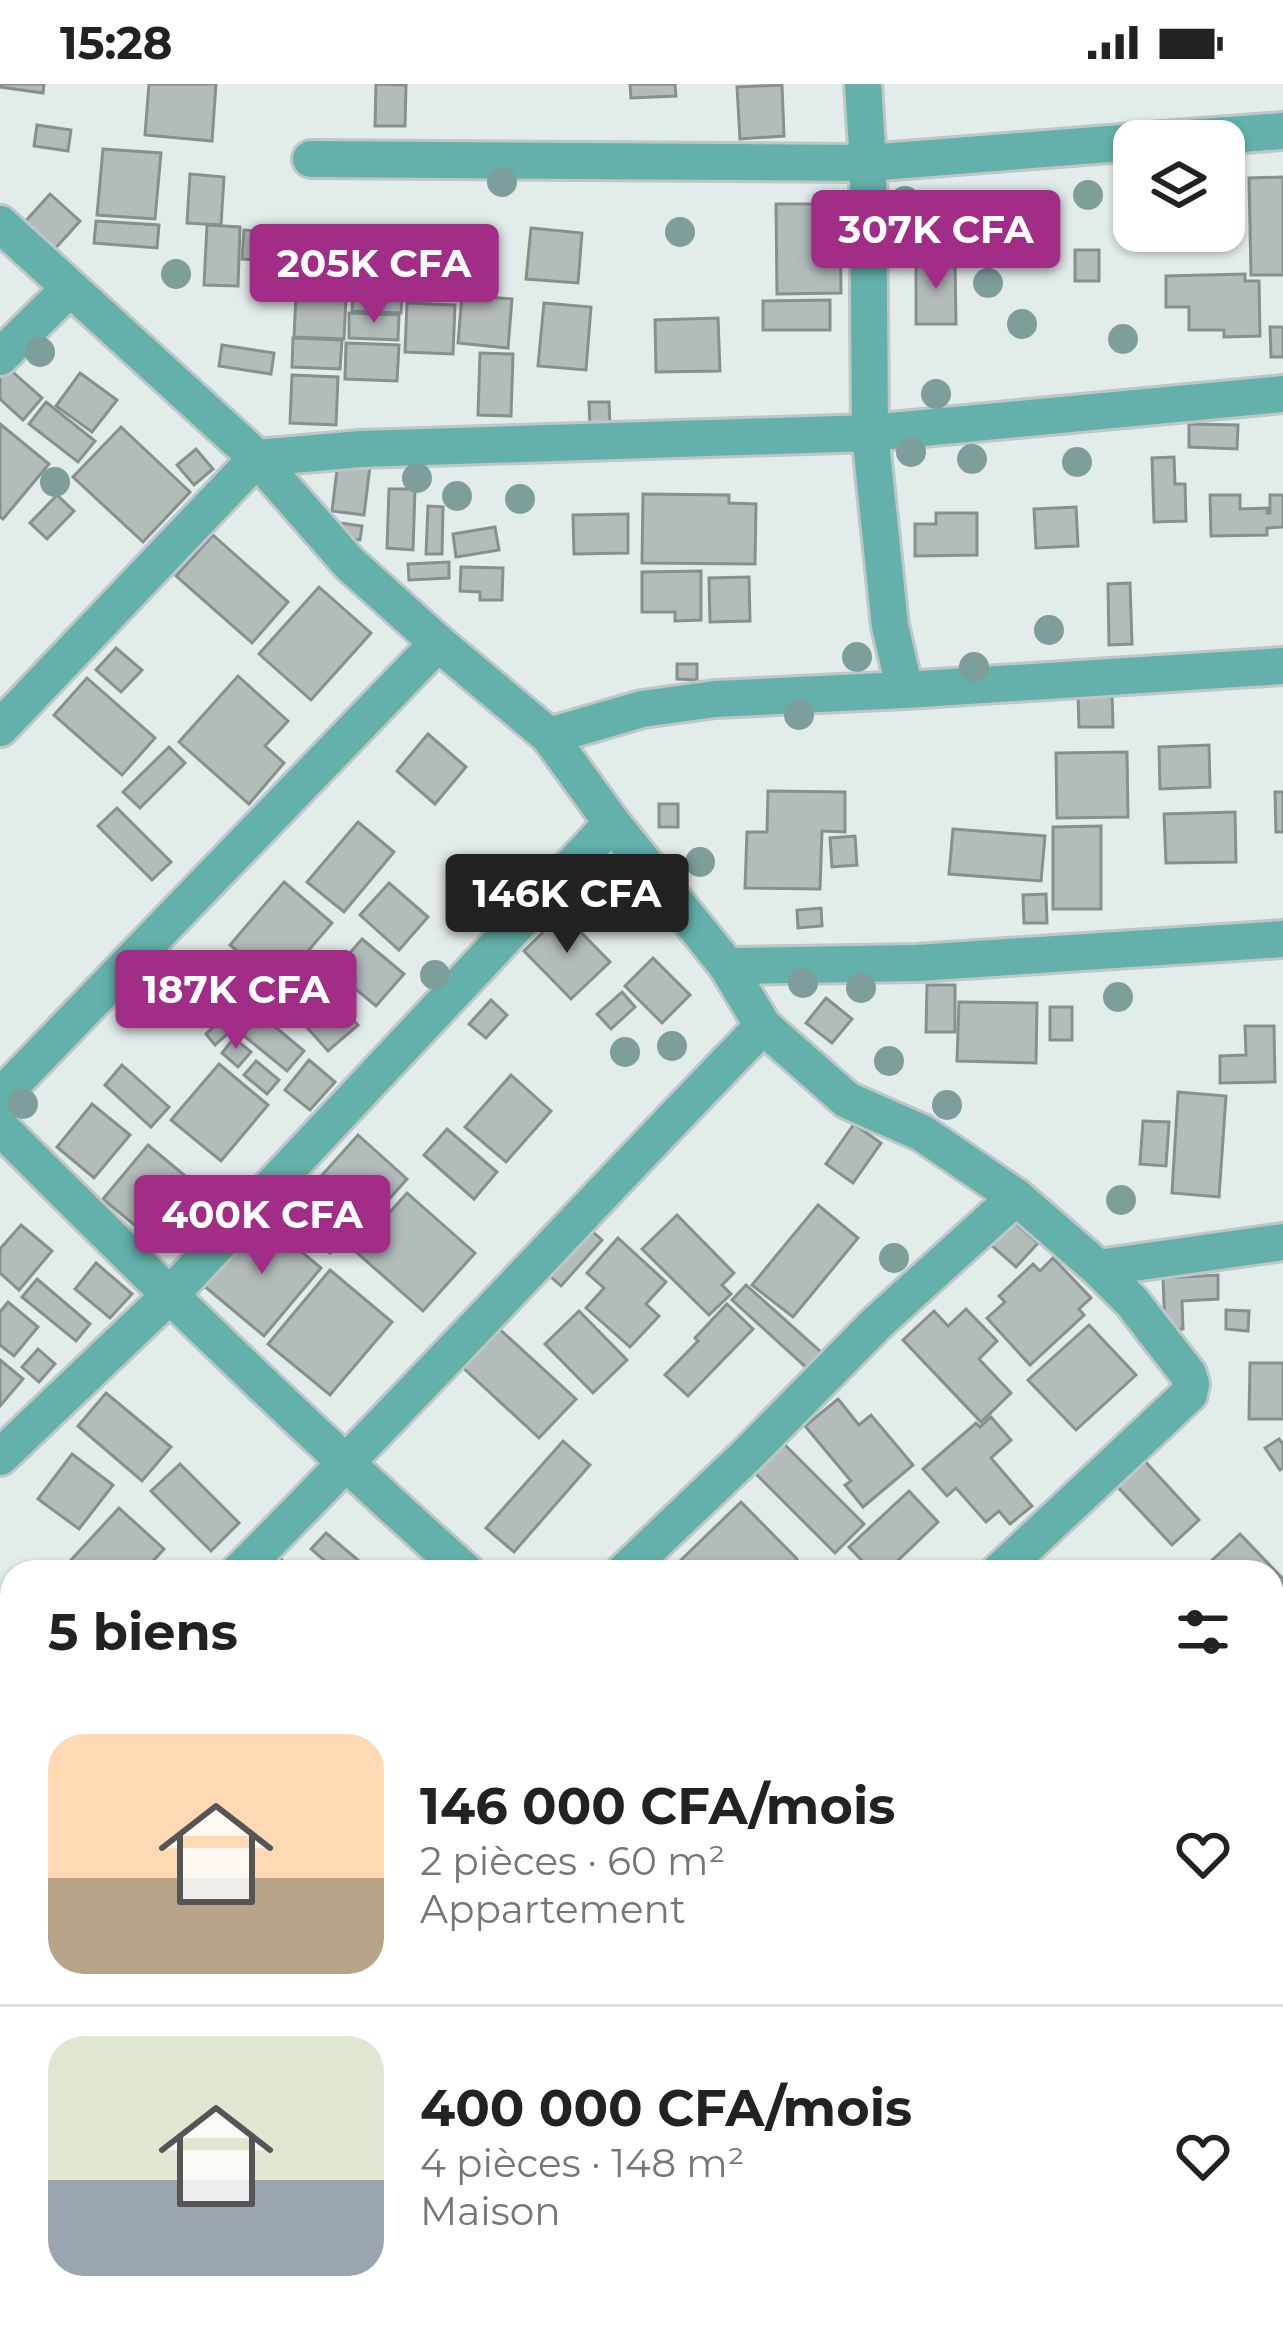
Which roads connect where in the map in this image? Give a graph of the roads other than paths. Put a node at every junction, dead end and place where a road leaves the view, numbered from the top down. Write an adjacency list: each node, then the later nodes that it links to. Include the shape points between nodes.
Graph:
1 (863, 84): 6 (street)
2 (1283, 130): 3 (street)
3 (1245, 133)
4 (1113, 144): 6 (street)
5 (311, 159): 6 (street)
6 (868, 163): 11 (street)
7 (0, 224): 8 (street)
8 (69, 289): 9 (street); 12 (street)
9 (0, 357)
10 (1283, 394): 11 (street)
11 (869, 433): 12 (street); 15 (street)
12 (256, 458): 13 (street, via 349,562); 16 (street)
13 (438, 643): 17 (street); 22 (street)
14 (1283, 666): 15 (street)
15 (905, 690): 17 (street, via 716,698)
16 (0, 728)
17 (549, 736): 18 (street)
18 (612, 823): 20 (street); 27 (street)
19 (1283, 939): 20 (street, via 917,963)
20 (727, 966): 21 (street)
21 (763, 1026): 24 (street, via 847,1100 922,1133); 29 (street)
22 (0, 1097)
23 (0, 1127): 27 (street)
24 (1016, 1197): 26 (street); 32 (street)
25 (1283, 1242): 26 (street)
26 (1098, 1268): 33 (street, via 1188,1374 1189,1394)
27 (169, 1296): 28 (street); 29 (street)
28 (0, 1457)
29 (345, 1465): 30 (street); 31 (street)
30 (251, 1560)
31 (452, 1560)
32 (638, 1560)
33 (1012, 1560)

